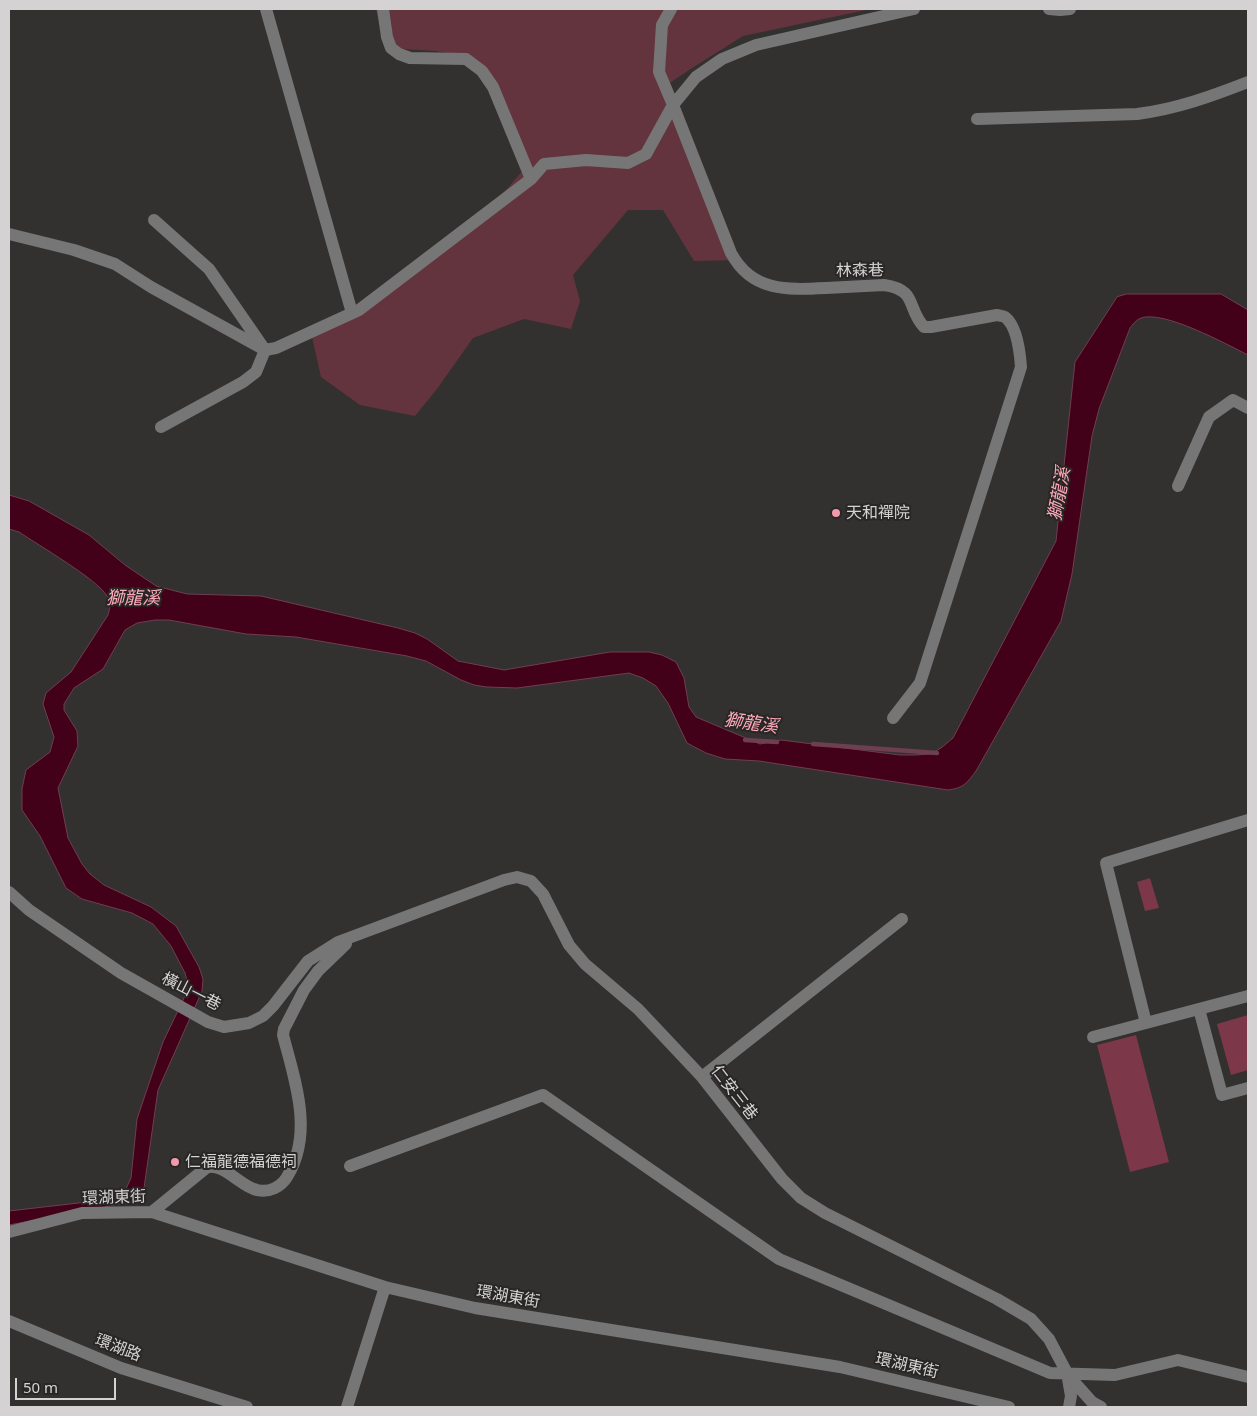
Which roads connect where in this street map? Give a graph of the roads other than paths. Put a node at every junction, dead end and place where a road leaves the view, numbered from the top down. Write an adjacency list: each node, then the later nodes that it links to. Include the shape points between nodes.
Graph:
1 (266, 9): 13 (street)
2 (383, 9): 10 (street, via 391,48 400,54 410,58 466,59 482,71 493,87)
3 (671, 9): 8 (street, via 662,25 659,72)
4 (914, 9): 8 (street, via 756,45 722,59 696,77)
5 (1049, 9): 6 (street)
6 (1070, 9)
7 (1248, 82): 9 (street, via 1195,102 1138,114)
8 (673, 105): 10 (street, via 646,154 628,164 586,160 544,164); 18 (street, 林森巷, via 731,253 746,274 763,284 789,290 895,286 906,292 924,327 997,315 1005,317 1012,327 1021,367 920,683)
9 (977, 119)
10 (532, 179): 13 (street)
11 (154, 220): 14 (street, via 209,269)
12 (9, 234): 14 (street, via 115,264 150,287)
13 (352, 313): 14 (street)
14 (265, 350): 16 (street, via 256,372 250,377)
15 (1248, 408): 17 (street, via 1233,400 1208,417)
16 (161, 427)
17 (1178, 486)
18 (893, 718)
19 (1248, 820): 25 (street, via 1106,862)
20 (9, 892): 22 (street, 橫山一巷, via 29,910 121,973 208,1022 224,1027 249,1023 263,1016 308,961 338,942)
21 (902, 920): 27 (street)
22 (354, 937): 27 (street, 仁安三巷, via 504,880 517,877 531,881 543,894 568,945 585,964 638,1009); 30 (street, via 313,977 284,1029 302,1120 300,1142 284,1181 269,1190 259,1191 212,1166)
23 (1248, 996): 24 (street)
24 (1199, 1009): 25 (street); 28 (street, via 1222,1095)
25 (1146, 1023): 26 (street)
26 (1093, 1036)
27 (702, 1077): 34 (street, 仁安三巷, via 782,1180 801,1198 825,1214 997,1299 1030,1319 1048,1339)
28 (1248, 1088)
29 (350, 1166): 34 (street, via 543,1095 779,1259 1050,1373)
30 (152, 1212): 31 (street, 環湖東街, via 82,1213); 32 (street, 環湖東街)
31 (9, 1232)
32 (385, 1287): 37 (street); 38 (street, 環湖東街, via 475,1308 840,1367)
33 (9, 1321): 36 (street, 環湖路, via 121,1368)
34 (1067, 1373): 35 (street, via 1115,1374 1178,1360); 39 (street, 仁安三巷); 40 (street, via 1092,1402)
35 (1248, 1377)
36 (248, 1407)
37 (347, 1407)
38 (1009, 1407)
39 (1069, 1407)
40 (1101, 1407)

